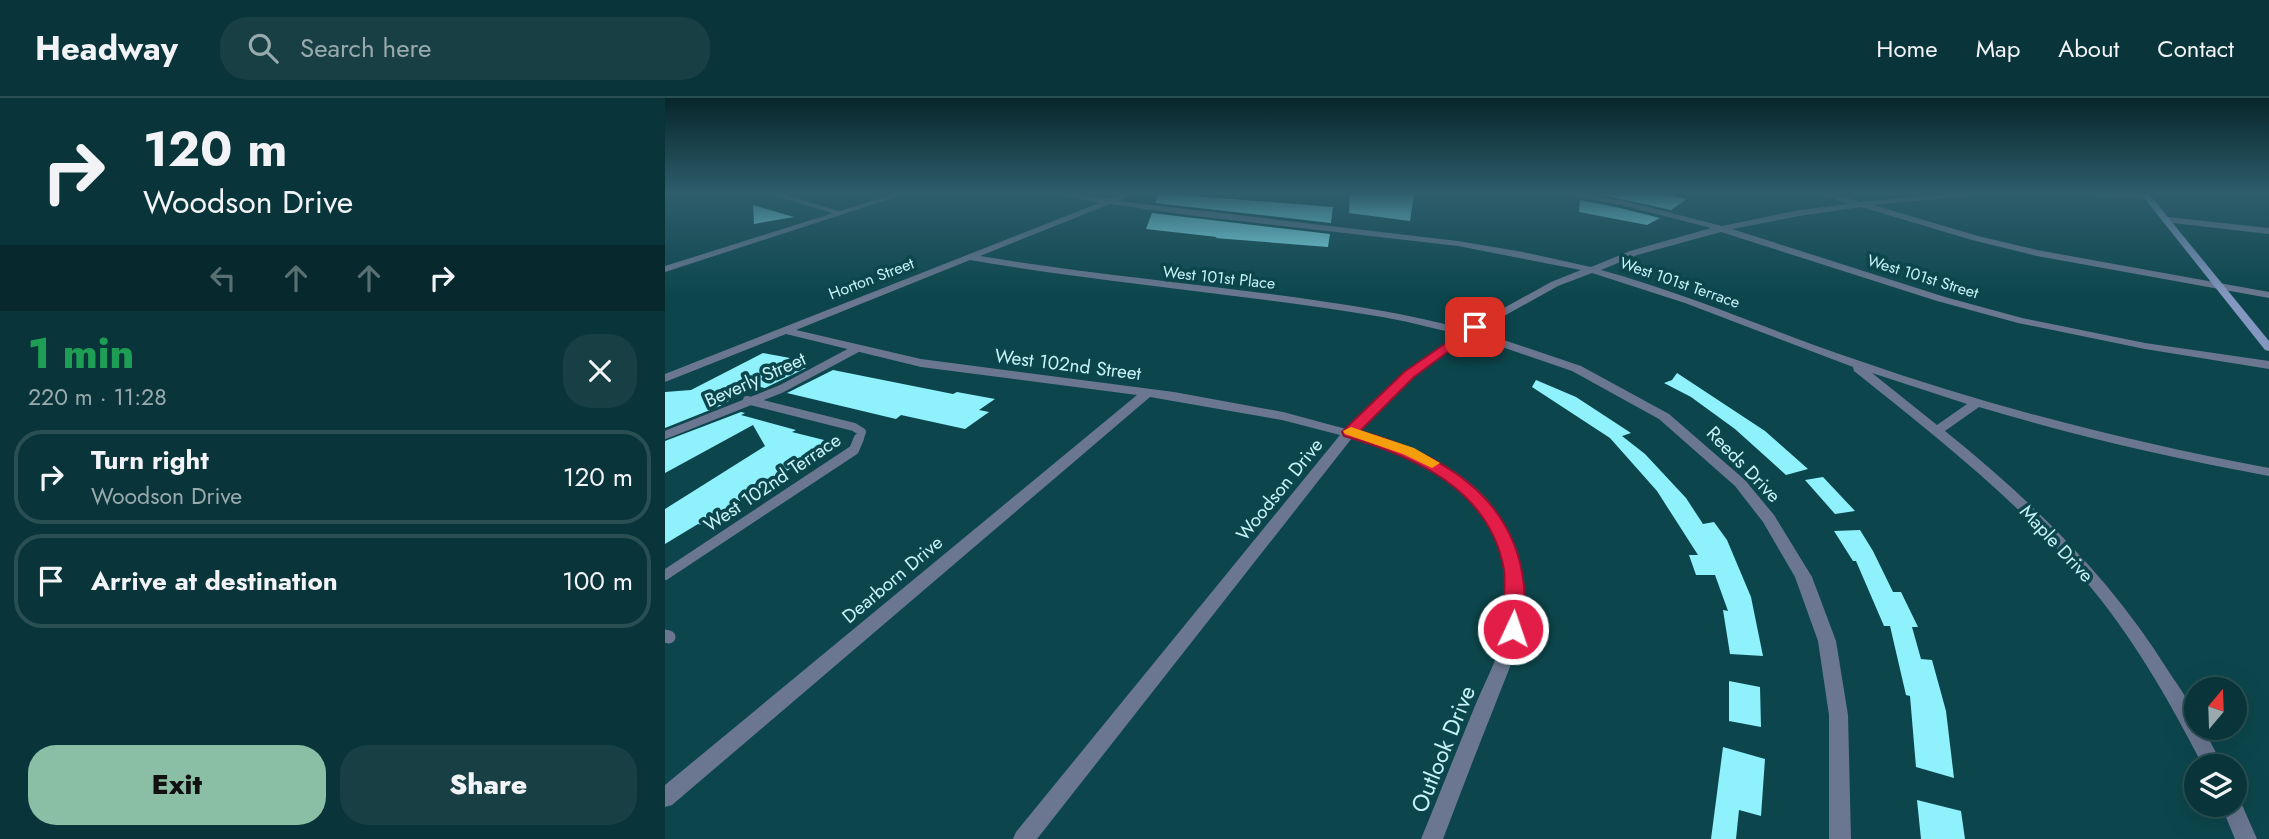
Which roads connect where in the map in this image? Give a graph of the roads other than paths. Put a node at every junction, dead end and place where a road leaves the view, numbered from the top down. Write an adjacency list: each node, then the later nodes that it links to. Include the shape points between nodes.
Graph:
1 (792, 229): 11 (street)
2 (1040, 229): 10 (street, Horton Street)
3 (1334, 229): 12 (street, West 101st Terrace, via 1429,238)
4 (1724, 229): 12 (street, Woodson Drive)
5 (1728, 229): 20 (street, West 101st Street, via 1993,314 2135,345)
6 (1943, 229): 13 (street, via 2037,253)
7 (2174, 229): 13 (main road)
8 (2247, 229): 9 (street)
9 (2269, 231)
10 (968, 257): 15 (street, Horton Street); 16 (street, West 101st Place, via 1076,277 1355,310)
11 (665, 269)
12 (1588, 269): 16 (street, Woodson Drive, via 1530,295); 19 (street, West 101st Terrace, via 1692,301)
13 (2219, 286): 14 (street); 17 (main road)
14 (2269, 295)
15 (783, 330): 18 (street, West 102nd Street); 21 (street, Horton Street)
16 (1465, 333): 26 (street, Woodson Drive, via 1409,374); 35 (street, Reeds Drive, via 1565,363 1636,399 1697,441 1761,506 1809,589 1826,638 1840,729)
17 (2269, 348)
18 (856, 349): 22 (street, West 102nd Street, via 964,370); 23 (lane, Beverly Street, via 781,388)
19 (1851, 363): 24 (street, West 101st Terrace); 25 (street, Maple Drive)
20 (2269, 365)
21 (665, 378)
22 (1146, 393): 26 (street, West 102nd Street, via 1227,404); 31 (street, Dearborn Drive)
23 (747, 400): 27 (lane, Beverly Street); 29 (lane, West 102nd Terrace, via 854,426 862,432 861,439 853,450)
24 (1977, 403): 25 (street); 28 (street, West 101st Terrace, via 2117,442)
25 (1937, 431): 30 (street, Maple Drive, via 2007,490 2090,576 2133,631)
26 (1350, 432): 33 (street, Woodson Drive); 34 (street, Outlook Drive, via 1408,451 1453,477 1495,522 1513,568 1513,629)
27 (665, 435)
28 (2269, 472)
29 (665, 575)
30 (2207, 754)
31 (665, 798)
32 (2237, 817): 36 (street)
33 (1024, 839)
34 (1432, 839)
35 (1840, 839)
36 (2246, 839)

